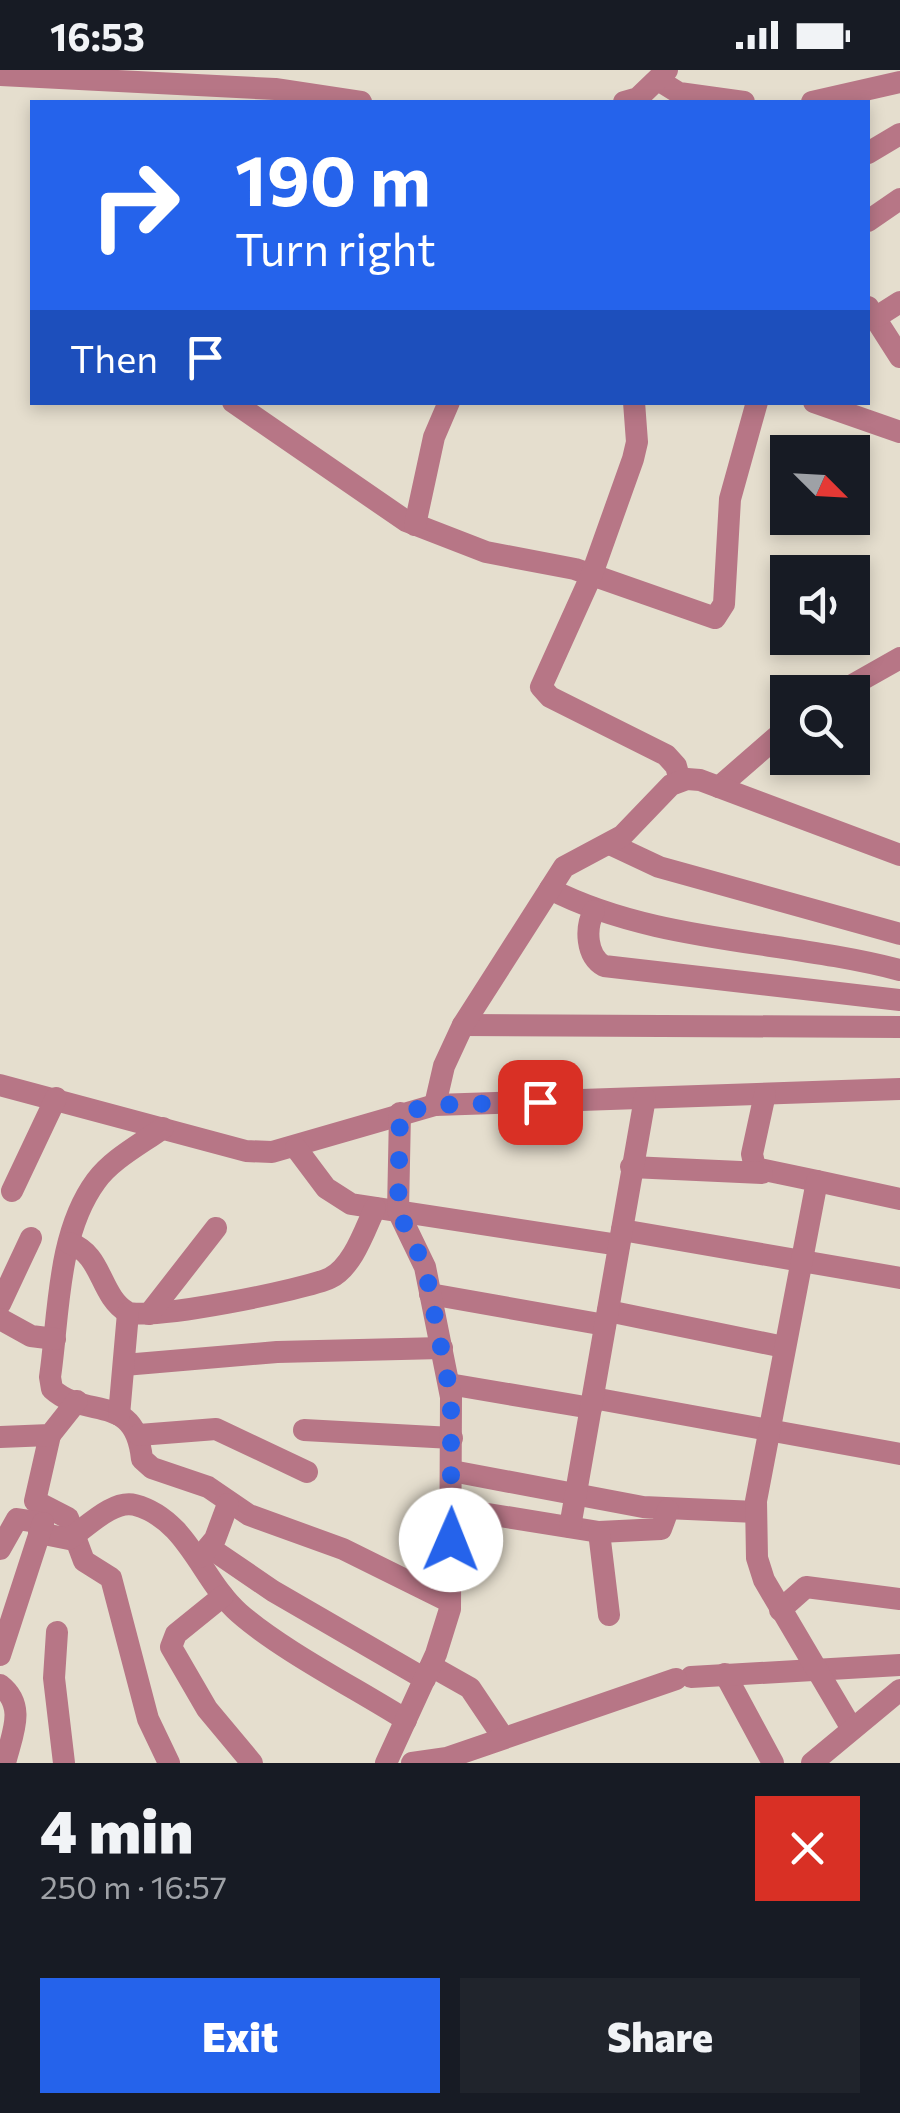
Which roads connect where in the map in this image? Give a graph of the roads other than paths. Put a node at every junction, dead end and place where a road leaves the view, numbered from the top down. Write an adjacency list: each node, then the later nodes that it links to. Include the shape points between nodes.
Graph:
1 (0, 74): 2 (street)
2 (85, 75): 6 (street)
3 (663, 75): 8 (street); 9 (street, via 679,94)
4 (189, 77): 6 (street); 7 (street)
5 (894, 79): 10 (street)
6 (150, 92)
7 (347, 100)
8 (631, 100)
9 (712, 100)
10 (819, 100)
11 (900, 134): 12 (street)
12 (870, 152)
13 (900, 198): 14 (street)
14 (870, 219)
15 (900, 302): 16 (street)
16 (873, 312): 17 (street)
17 (900, 357)
18 (246, 405): 24 (street)
19 (448, 405): 24 (street)
20 (634, 405): 25 (street, via 637,442)
21 (757, 405): 25 (street, via 730,499 719,616)
22 (823, 405): 23 (street)
23 (900, 432)
24 (415, 525): 25 (street, via 486,552)
25 (592, 574): 30 (street, via 541,687 550,698 666,755)
26 (892, 663): 27 (street); 28 (street)
27 (870, 675)
28 (900, 686)
29 (770, 742): 31 (street)
30 (680, 781): 31 (street); 32 (street)
31 (719, 787): 33 (street)
32 (610, 844): 34 (street, via 576,856); 36 (street, via 659,867)
33 (900, 855)
34 (550, 889): 35 (street); 39 (street)
35 (594, 911): 37 (street); 38 (street, via 588,926 592,955 604,966)
36 (900, 934)
37 (900, 970)
38 (900, 1000)
39 (462, 1025): 40 (street); 46 (street)
40 (900, 1028)
41 (0, 1084): 44 (street)
42 (900, 1089): 43 (street)
43 (766, 1094): 45 (street); 51 (street, via 752,1154)
44 (56, 1098): 48 (street); 53 (street)
45 (645, 1098): 46 (street); 50 (street)
46 (435, 1105): 47 (street)
47 (400, 1113): 49 (street); 55 (street)
48 (163, 1128): 49 (street, via 246,1151); 59 (street, via 97,1180)
49 (296, 1148): 55 (street, via 336,1198)
50 (631, 1166): 51 (street); 57 (street)
51 (762, 1173): 52 (street)
52 (817, 1181): 54 (street); 60 (street)
53 (12, 1191)
54 (900, 1198)
55 (387, 1210): 57 (street); 62 (street, via 425,1267); 64 (street, via 329,1279)
56 (216, 1228): 64 (street)
57 (620, 1237): 60 (street); 65 (street)
58 (31, 1238): 63 (street)
59 (69, 1243): 64 (street, via 86,1250 115,1300); 67 (street)
60 (799, 1260): 61 (street); 68 (street)
61 (900, 1278)
62 (430, 1294): 65 (street); 69 (street)
63 (0, 1304)
64 (138, 1314): 70 (street)
65 (606, 1318): 68 (street); 73 (street)
66 (0, 1319): 67 (street, via 32,1336)
67 (55, 1339): 72 (street, via 52,1389)
68 (784, 1347): 76 (street)
69 (442, 1348): 70 (street); 71 (street)
70 (124, 1365): 74 (street)
71 (449, 1384): 73 (street); 80 (street)
72 (77, 1401): 74 (street); 78 (street)
73 (592, 1403): 76 (street); 84 (street)
74 (119, 1414): 77 (street)
75 (304, 1430): 80 (street)
76 (768, 1432): 81 (street); 88 (street)
77 (139, 1435): 83 (street, via 216,1429); 85 (street, via 145,1464 208,1487)
78 (50, 1436): 79 (street); 89 (street, via 35,1494)
79 (0, 1437)
80 (452, 1438): 82 (street)
81 (900, 1454)
82 (452, 1471): 84 (street); 86 (street)
83 (308, 1472)
84 (576, 1494): 87 (street); 90 (street)
85 (228, 1504): 94 (street); 97 (street, via 343,1549)
86 (451, 1508): 90 (street); 97 (street)
87 (668, 1510): 88 (street); 91 (street, via 661,1529)
88 (756, 1512): 98 (street, via 756,1558)
89 (43, 1522): 92 (street, via 61,1540); 93 (street, via 17,1520); 101 (street)
90 (570, 1527): 91 (street)
91 (599, 1532): 99 (street)
92 (75, 1535): 94 (street, via 116,1507 137,1505); 113 (street, via 84,1561 115,1586 148,1718)
93 (0, 1549)
94 (204, 1553): 95 (street); 104 (street)
95 (223, 1596): 108 (street, via 240,1615); 114 (street, via 176,1634 171,1647 206,1708)
96 (900, 1600): 98 (street, via 806,1587)
97 (450, 1602): 104 (street)
98 (780, 1610): 103 (street)
99 (609, 1615)
100 (57, 1632): 112 (street, via 54,1678)
101 (0, 1655)
102 (900, 1665): 103 (street)
103 (814, 1669): 105 (street); 109 (street)
104 (428, 1673): 108 (street); 110 (street, via 470,1688)
105 (725, 1674): 110 (street, via 684,1678); 117 (street)
106 (0, 1685): 111 (street, via 12,1694 17,1711)
107 (900, 1690): 109 (street)
108 (406, 1720): 115 (street)
109 (852, 1729): 118 (street)
110 (504, 1737): 116 (street)
111 (5, 1763)
112 (64, 1763)
113 (169, 1763)
114 (252, 1763)
115 (386, 1763)
116 (412, 1763)
117 (772, 1763)
118 (812, 1763)

